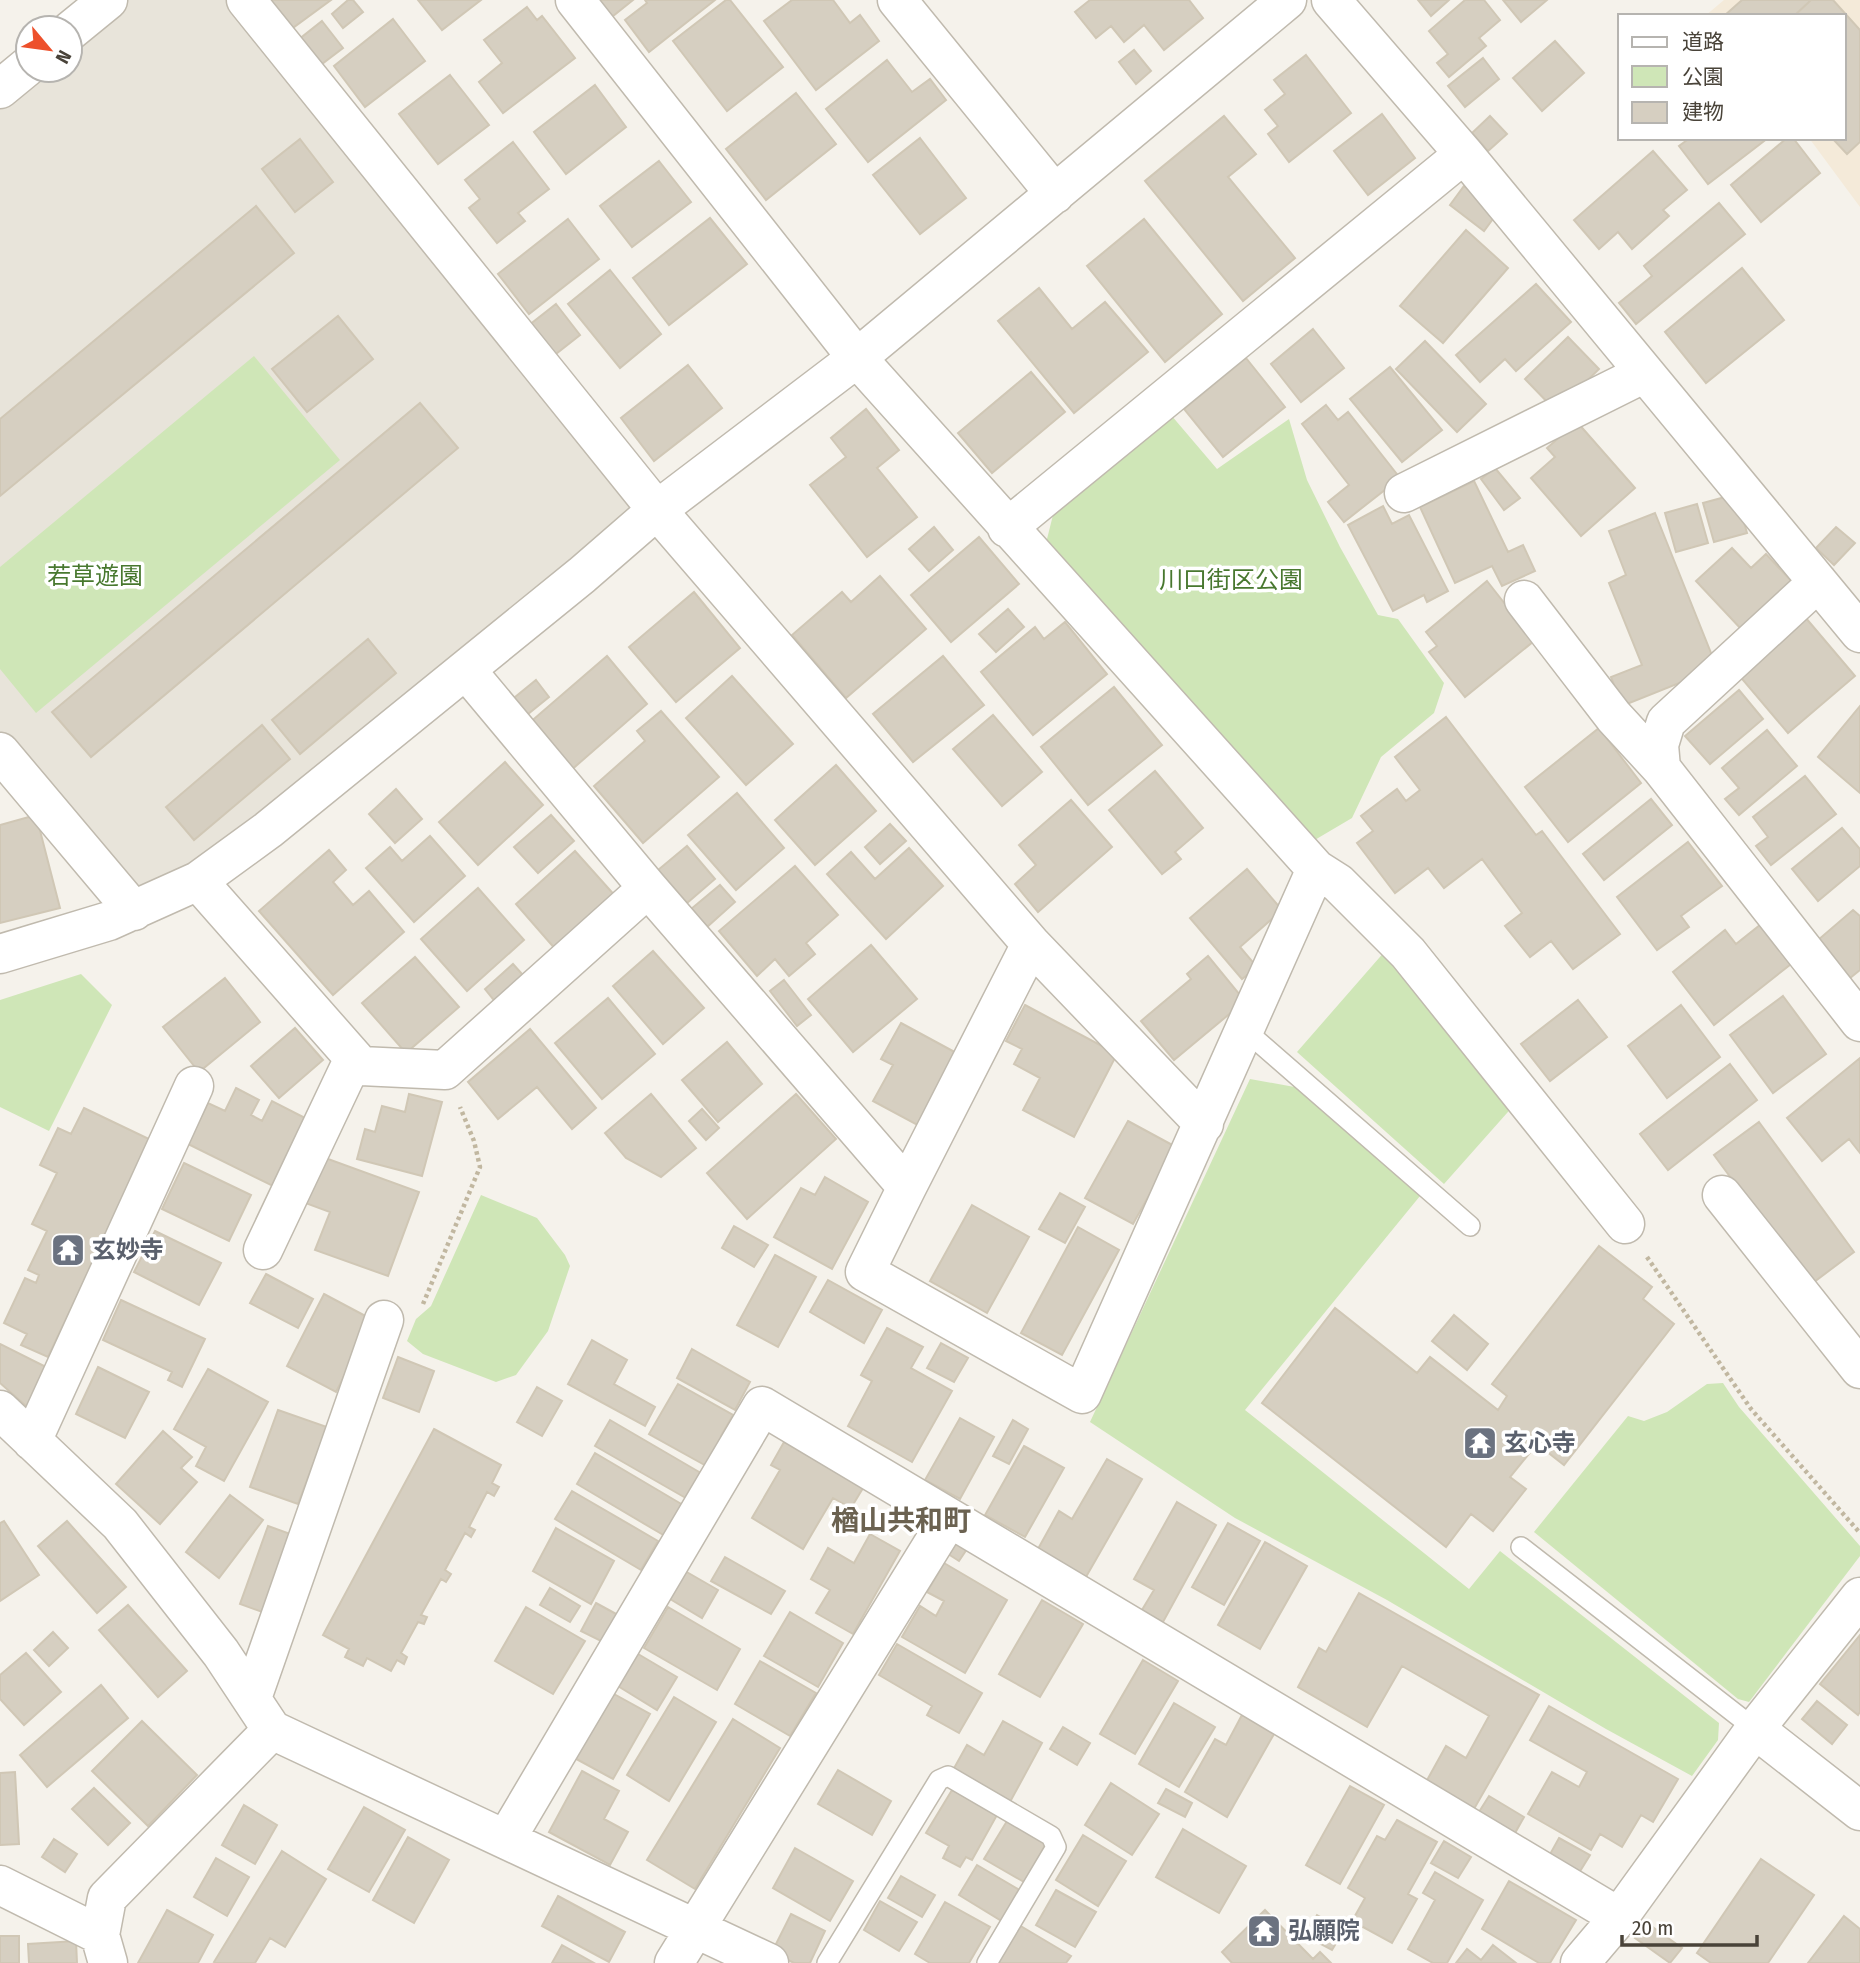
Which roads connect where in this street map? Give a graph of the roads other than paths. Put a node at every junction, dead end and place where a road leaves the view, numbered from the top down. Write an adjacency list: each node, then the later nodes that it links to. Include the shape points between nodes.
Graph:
1 (108, 0): 7 (street)
2 (246, 0): 15 (street)
3 (575, 0): 12 (street)
4 (897, 0): 11 (street)
5 (1331, 0): 10 (street)
6 (1262, 8): 11 (street)
7 (84, 20)
8 (14, 78): 9 (street)
9 (0, 89)
10 (1464, 154): 13 (street); 16 (street)
11 (1055, 194): 12 (street)
12 (857, 358): 15 (street); 16 (street)
13 (1645, 373): 14 (street); 17 (street)
14 (1404, 493)
15 (657, 510): 20 (street); 27 (street)
16 (1007, 528): 23 (street)
17 (1818, 582): 19 (street); 22 (street, via 1666,722 1659,745)
18 (1524, 600): 22 (street, via 1614,717)
19 (1860, 634)
20 (466, 670): 24 (street); 25 (street)
21 (0, 752): 26 (street)
22 (1661, 768): 29 (street)
23 (1316, 869): 30 (street); 36 (street, via 1338,883 1408,953)
24 (198, 881): 26 (street); 31 (street)
25 (648, 888): 31 (street, via 445,1070 361,1066); 34 (street)
26 (134, 911): 28 (street)
27 (1031, 944): 33 (street); 34 (street)
28 (0, 954)
29 (1860, 1022)
30 (1246, 1031): 33 (street); 37 (lane)
31 (354, 1058): 38 (street)
32 (194, 1086): 42 (street)
33 (1204, 1124): 34 (street, via 1082,1394 865,1272)
34 (907, 1187)
35 (1722, 1195): 40 (street)
36 (1625, 1224)
37 (1470, 1226)
38 (263, 1250)
39 (384, 1320): 46 (street)
40 (1860, 1369)
41 (0, 1410): 42 (street)
42 (32, 1441): 46 (street, via 120,1524)
43 (949, 1518): 50 (street, via 762,1406); 52 (street); 53 (street)
44 (1521, 1547): 47 (lane)
45 (1860, 1597): 47 (street)
46 (252, 1698): 48 (street)
47 (1755, 1729): 49 (street); 52 (street)
48 (272, 1730): 50 (street); 54 (street, via 107,1898)
49 (1860, 1811)
50 (506, 1839): 53 (street)
51 (0, 1885): 54 (street)
52 (1619, 1917): 59 (street)
53 (695, 1928): 55 (street); 56 (street)
54 (104, 1949)
55 (674, 1963)
56 (769, 1963)
57 (827, 1963): 58 (lane, via 939,1780 948,1776 1051,1836 1056,1847)
58 (988, 1963)
59 (1580, 1963)

